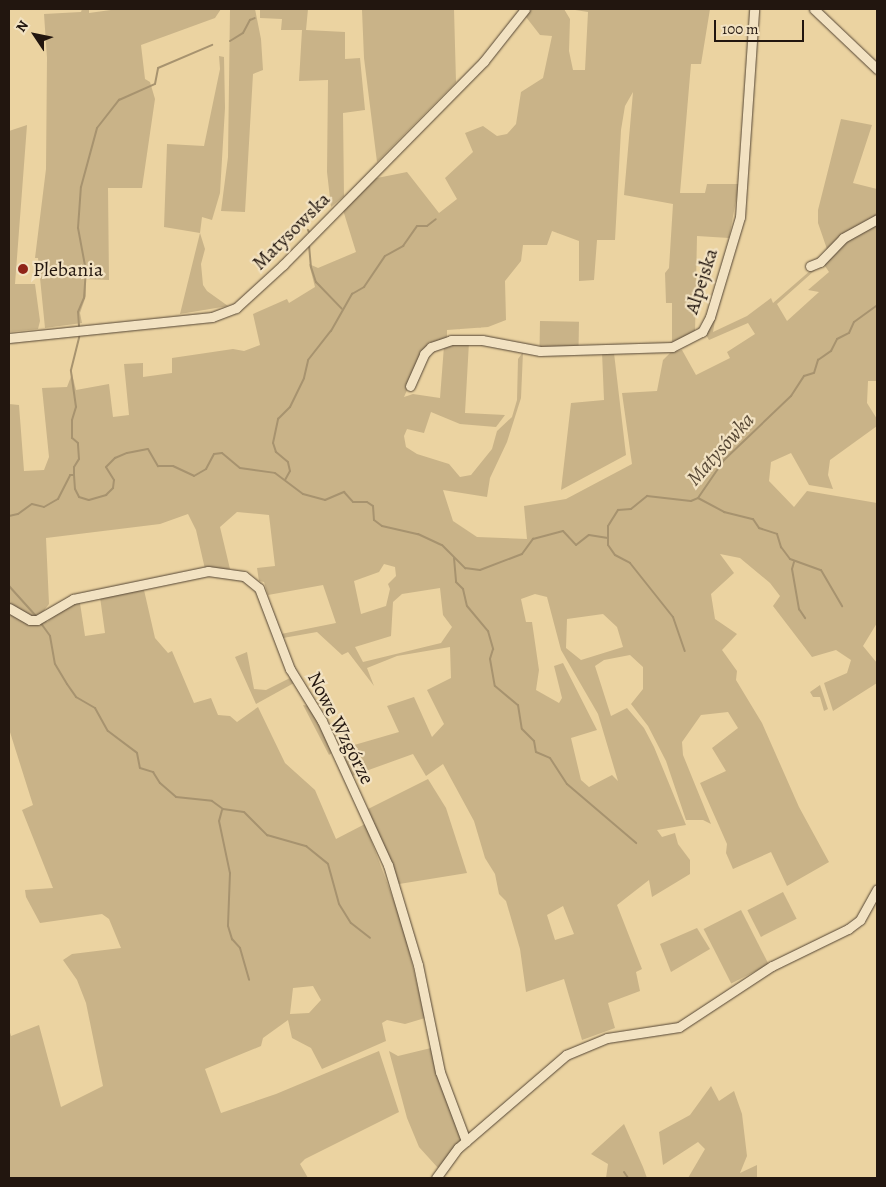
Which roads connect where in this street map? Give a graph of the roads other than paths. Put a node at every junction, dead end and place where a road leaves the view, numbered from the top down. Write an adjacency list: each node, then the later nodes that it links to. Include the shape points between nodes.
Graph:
1 (525, 9): 7 (street, Matysowska, via 484,61 283,265 236,308 212,317)
2 (754, 9): 8 (street, Alpejska, via 740,217 710,317 702,332 672,347 540,351 482,340 451,340 431,347 424,354)
3 (814, 9): 4 (street)
4 (877, 68)
5 (877, 219): 6 (street, via 843,238 820,262)
6 (810, 266)
7 (9, 338)
8 (410, 386)
9 (9, 608): 11 (street, Nowe Wzgórze, via 30,620 38,620 73,599 208,571 244,576 259,588 290,669 322,721 388,865 418,965 440,1072)
10 (877, 889): 11 (street, via 860,920 848,929 772,966 679,1028 614,1036 566,1056)
11 (466, 1141): 12 (street)
12 (437, 1177)

